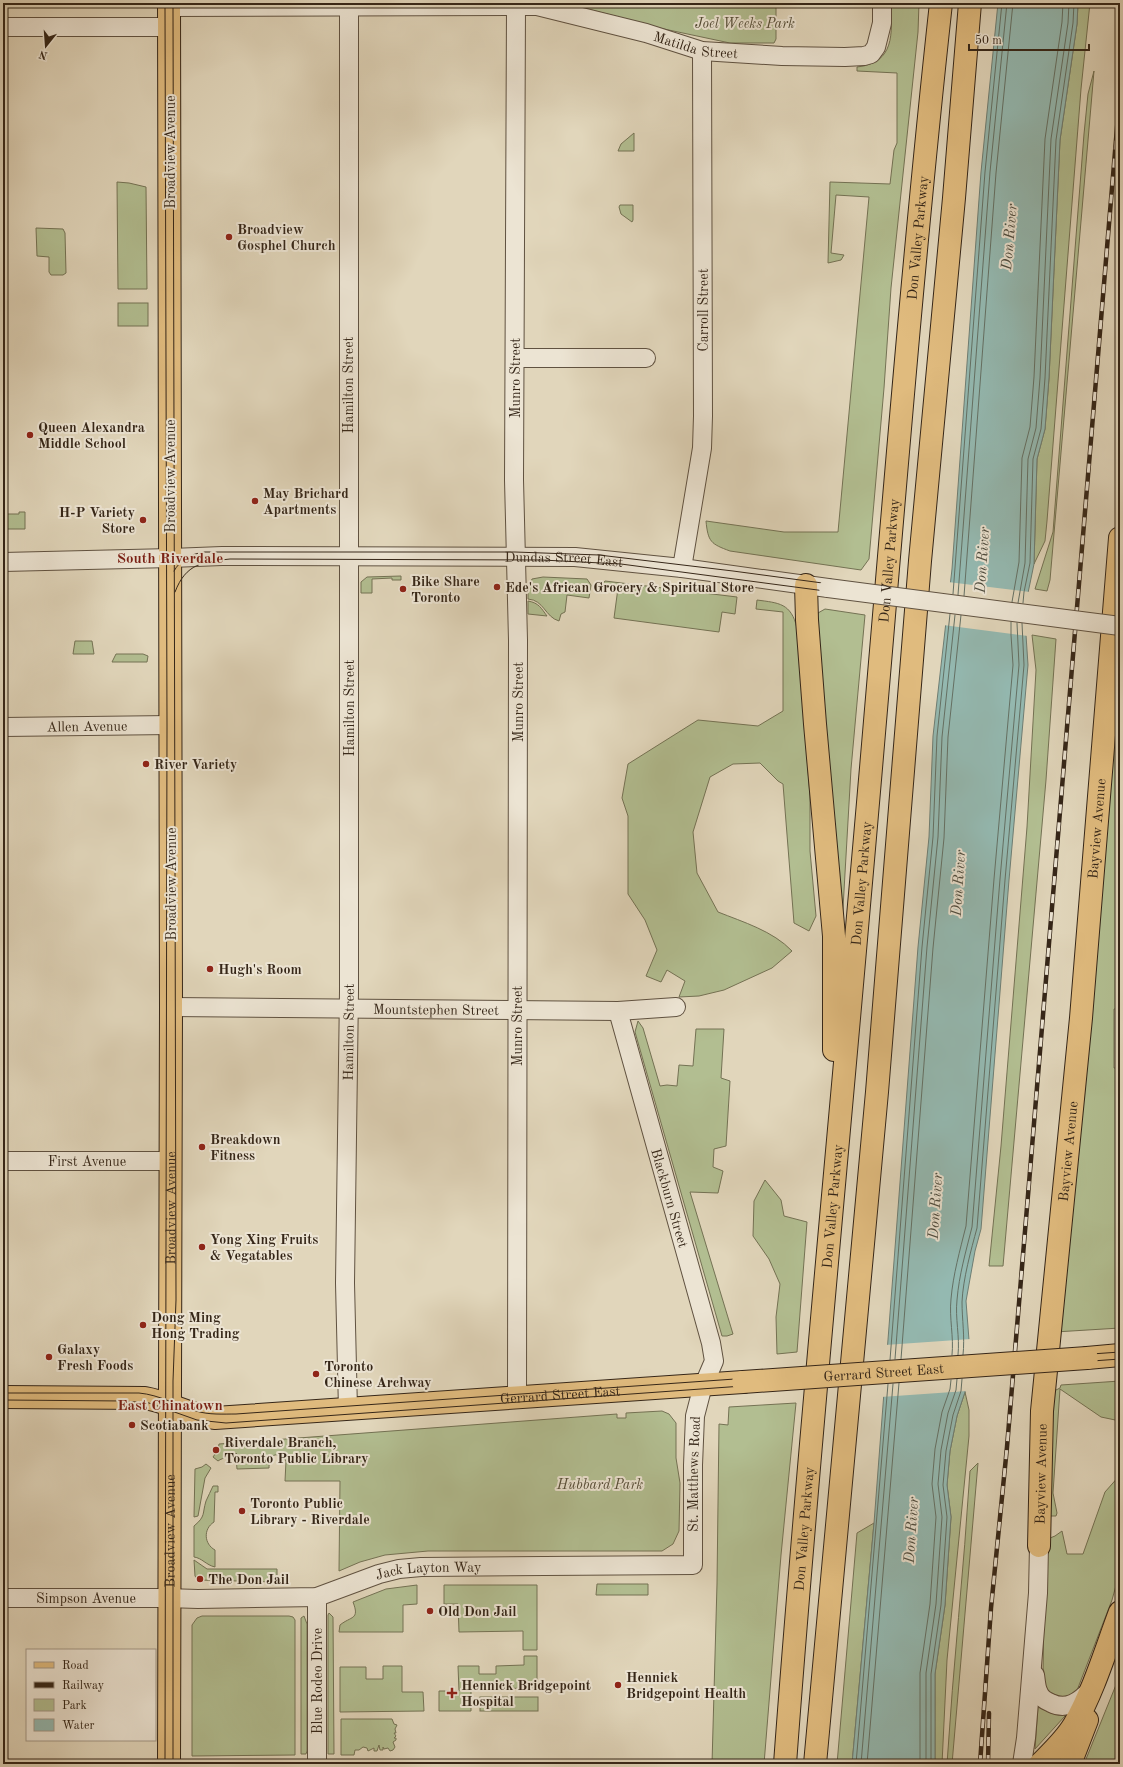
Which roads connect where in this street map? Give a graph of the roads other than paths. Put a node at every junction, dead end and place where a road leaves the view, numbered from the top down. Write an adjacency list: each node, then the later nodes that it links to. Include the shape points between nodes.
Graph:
1 (882, 3): 12 (street, Matilda Street, via 882,22 876,47 871,54 864,56 782,56)
2 (926, 3): 13 (main road)
3 (941, 3): 13 (main road, Don Valley Parkway)
4 (970, 3): 14 (main road)
5 (984, 3): 14 (main road, via 971,129)
6 (385, 5): 8 (street, Matilda Street); 9 (street, Matilda Street)
7 (538, 5): 8 (street, Matilda Street); 12 (street, Matilda Street)
8 (516, 6): 15 (street, Munro Street)
9 (349, 7): 10 (street, Matilda Street); 18 (street, Hamilton Street)
10 (169, 13): 11 (street, Matilda Street); 20 (main road, Broadview Avenue)
11 (3, 27)
12 (702, 51): 22 (street, Carroll Street, via 704,408 702,448)
13 (931, 93): 32 (main road, Don Valley Parkway)
14 (954, 198): 53 (main road, via 920,561 877,1092)
15 (515, 358): 16 (street); 19 (street, Munro Street)
16 (646, 358)
17 (1120, 538): 41 (main road, Bayview Avenue, via 1081,1018 1042,1411)
18 (349, 556): 19 (street, Dundas Street East); 20 (street, Dundas Street East); 29 (street, Hamilton Street)
19 (515, 556): 22 (street, Dundas Street East, via 575,557); 30 (street, Munro Street, via 518,640)
20 (171, 558): 21 (street, Dundas Street East); 25 (main road, Broadview Avenue)
21 (3, 562)
22 (682, 568): 23 (street, Dundas Street East)
23 (806, 585): 24 (street, Dundas Street East, bridge); 32 (main road, via 834,936 833,1045)
24 (1120, 626)
25 (171, 725): 26 (street, Allen Avenue); 27 (main road, Broadview Avenue)
26 (3, 727)
27 (171, 1007): 29 (street, Mountstephen Street); 34 (main road, Broadview Avenue)
28 (676, 1007): 31 (street, Mountstephen Street)
29 (349, 1008): 30 (street, Mountstephen Street); 40 (street, Hamilton Street, via 345,1283)
30 (517, 1010): 31 (street, Mountstephen Street); 38 (street, Munro Street)
31 (618, 1011): 36 (street, Blackburn Street, via 711,1343 714,1361)
32 (840, 1114): 52 (main road, Don Valley Parkway)
33 (3, 1161): 34 (street, First Avenue)
34 (171, 1161): 39 (main road, Broadview Avenue)
35 (1120, 1355): 36 (main road, Gerrard Street East, bridge)
36 (704, 1384): 38 (main road, Gerrard Street East); 42 (street, St. Matthews Road, via 695,1416)
37 (3, 1397): 39 (main road, Gerrard Street East, via 139,1398)
38 (517, 1398): 40 (main road, Gerrard Street East)
39 (170, 1405): 40 (main road, Gerrard Street East, via 197,1415 215,1418); 45 (main road, Broadview Avenue)
40 (348, 1410)
41 (1040, 1546): 48 (street, Bayview Avenue)
42 (693, 1565): 43 (street, Jack Layton Way, via 399,1569)
43 (317, 1597): 45 (street, Jack Layton Way); 51 (street, Blue Rodeo Drive)
44 (3, 1598): 45 (street, Simpson Avenue)
45 (169, 1598): 50 (main road, Broadview Avenue)
46 (1120, 1612): 49 (main road)
47 (1120, 1636): 56 (main road)
48 (1032, 1658): 49 (street, via 1039,1694 1045,1700 1055,1705 1067,1706 1076,1703); 54 (street, Bayview Avenue)
49 (1091, 1689): 55 (main road, via 1074,1725)
50 (169, 1764)
51 (317, 1764)
52 (785, 1764)
53 (815, 1764)
54 (1022, 1764)
55 (1040, 1764)
56 (1070, 1764)

